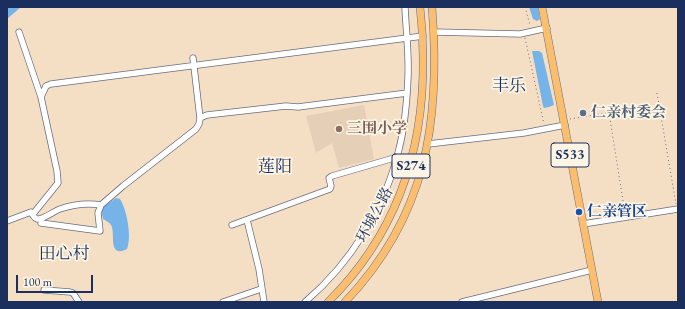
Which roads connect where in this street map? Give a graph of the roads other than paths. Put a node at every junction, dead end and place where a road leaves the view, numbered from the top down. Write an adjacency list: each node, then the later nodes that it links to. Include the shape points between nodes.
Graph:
1 (405, 7): 9 (street)
2 (420, 7): 8 (main road, 环城公路 / S274)
3 (432, 7): 7 (main road, 环城公路 / S274)
4 (542, 7): 5 (main road, S533)
5 (547, 28): 7 (street, via 524,33); 15 (main road, S533)
6 (19, 32): 13 (street)
7 (434, 32): 16 (main road, 环城公路 / S274, via 434,94)
8 (423, 36): 9 (street); 18 (main road, 环城公路 / S274, via 421,109)
9 (408, 38): 11 (street); 12 (street)
10 (193, 58): 11 (street)
11 (194, 65): 13 (street, via 51,84 46,86); 14 (street)
12 (407, 93): 14 (street, via 207,115); 17 (street)
13 (40, 96): 21 (street, via 58,183)
14 (200, 118): 19 (street, via 194,131)
15 (564, 123): 16 (street, via 524,133); 25 (main road, S533)
16 (428, 144): 35 (main road, 环城公路 / S274, via 418,182 397,231 375,266)
17 (397, 158): 18 (street); 22 (street, via 332,176 328,178 330,188); 33 (street, via 380,206 360,239 336,272)
18 (413, 158): 34 (main road, 环城公路 / S274, via 398,203 380,236 357,271)
19 (101, 205): 21 (street, via 62,208 38,219); 24 (street, via 98,213 100,231)
20 (678, 209): 25 (street)
21 (33, 214): 23 (street, via 31,212)
22 (247, 220): 26 (street); 28 (street, via 259,269)
23 (7, 221)
24 (41, 223)
25 (583, 224): 27 (main road, S533)
26 (232, 225)
27 (592, 270): 36 (street); 37 (main road, S533)
28 (261, 289): 31 (street); 32 (street)
29 (44, 290): 30 (street, via 73,293)
30 (78, 302)
31 (223, 302)
32 (264, 302)
33 (305, 302)
34 (328, 302)
35 (345, 302)
36 (462, 302)
37 (598, 302)

